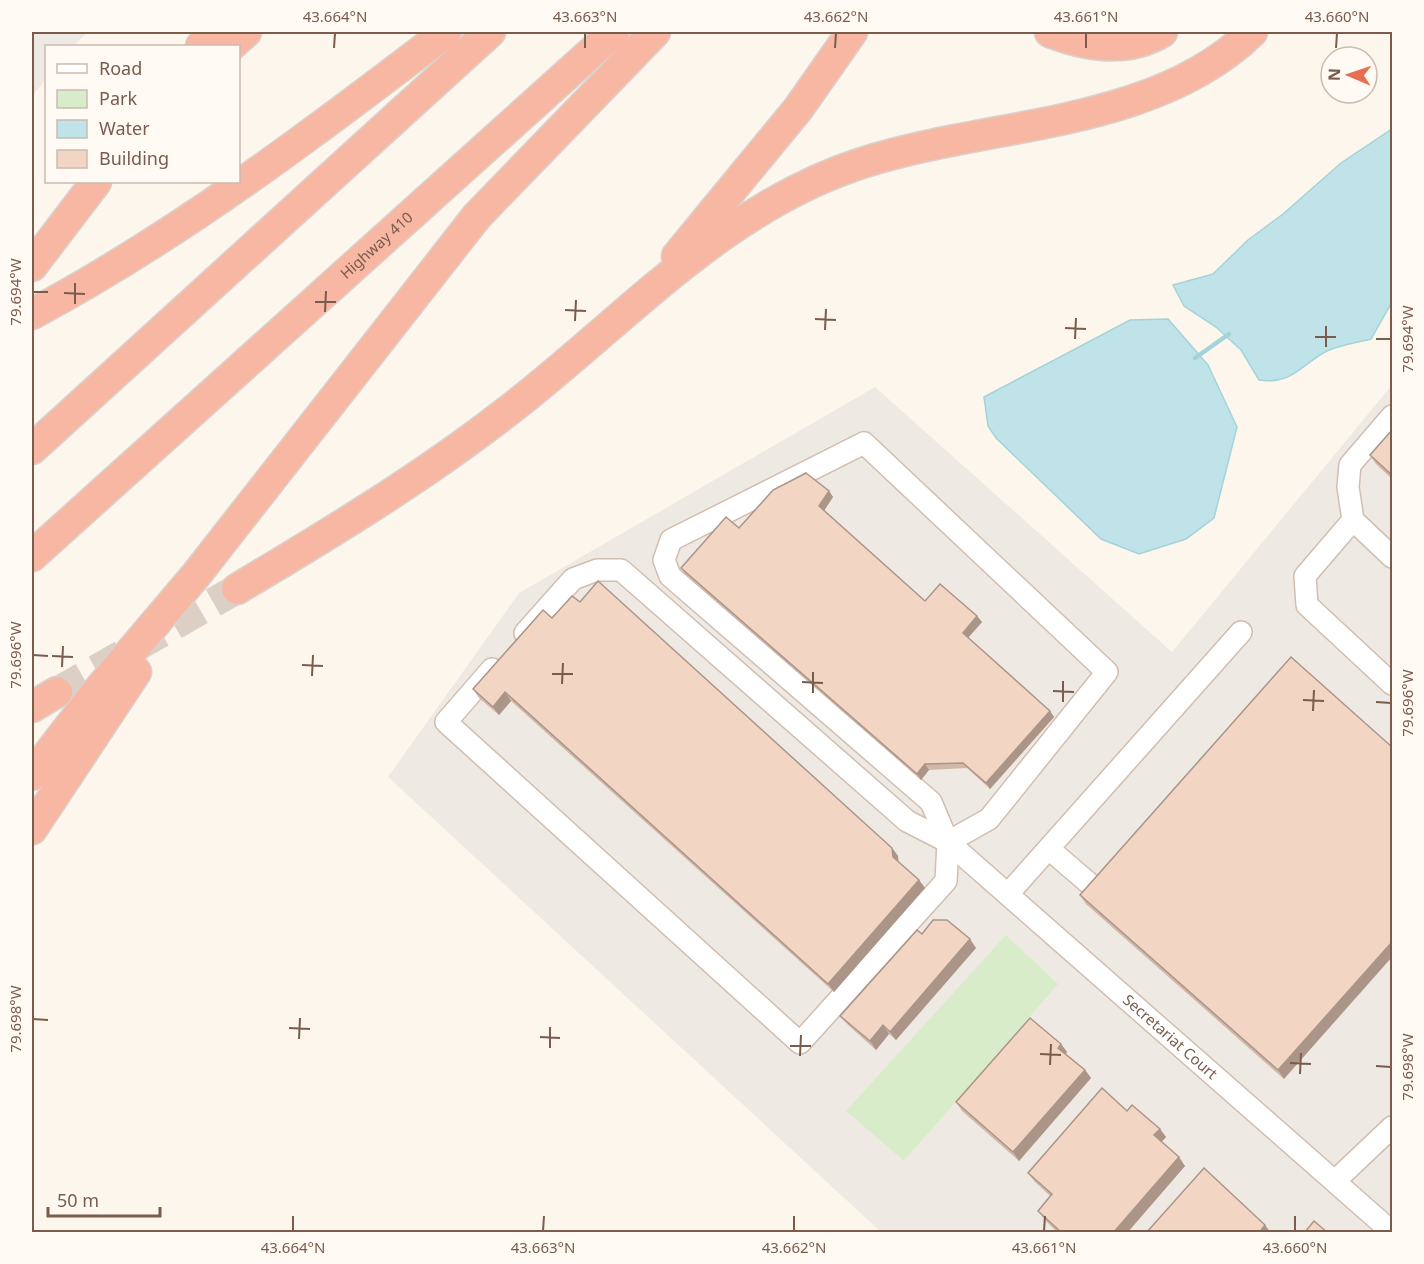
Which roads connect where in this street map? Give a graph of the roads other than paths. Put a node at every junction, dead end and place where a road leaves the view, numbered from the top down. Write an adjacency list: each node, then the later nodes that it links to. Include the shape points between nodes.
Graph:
1 (214, 32): 11 (highway)
2 (246, 32): 12 (highway)
3 (446, 32): 13 (highway)
4 (490, 32): 20 (highway)
5 (614, 32): 22 (highway, Highway 410)
6 (655, 32): 24 (highway, via 477,216)
7 (852, 32): 17 (highway, via 798,109)
8 (1050, 32): 9 (highway, via 1105,47 1151,38)
9 (1162, 32)
10 (1252, 32): 17 (highway, via 1202,69 1132,100 864,162 806,184 693,257)
11 (202, 45)
12 (231, 45)
13 (240, 182)
14 (95, 183): 16 (highway)
15 (239, 183): 18 (highway, via 161,237)
16 (32, 266)
17 (643, 298): 25 (highway, via 505,414 357,517)
18 (32, 314)
19 (1392, 416): 21 (street, via 1350,465 1348,487)
20 (32, 449)
21 (1353, 520): 23 (street); 27 (street, via 1305,576 1306,605)
22 (32, 556)
23 (1392, 557)
24 (196, 575): 30 (highway); 31 (highway)
25 (237, 589)
26 (1241, 632): 33 (street)
27 (1392, 684)
28 (57, 692): 29 (highway)
29 (32, 707)
30 (32, 775)
31 (32, 830)
32 (948, 842): 32 (street, via 931,802 670,576 664,560 671,540 864,443 1107,672 989,819); 32 (street, via 946,881 800,1043 446,722 573,579 597,570 621,570 907,821); 35 (street, Secretariat Court)
33 (1049, 849): 34 (street); 35 (street)
34 (1091, 885)
35 (1008, 894): 37 (street, Secretariat Court)
36 (1392, 1127): 37 (street)
37 (1335, 1181): 38 (street, Secretariat Court)
38 (1392, 1233)

